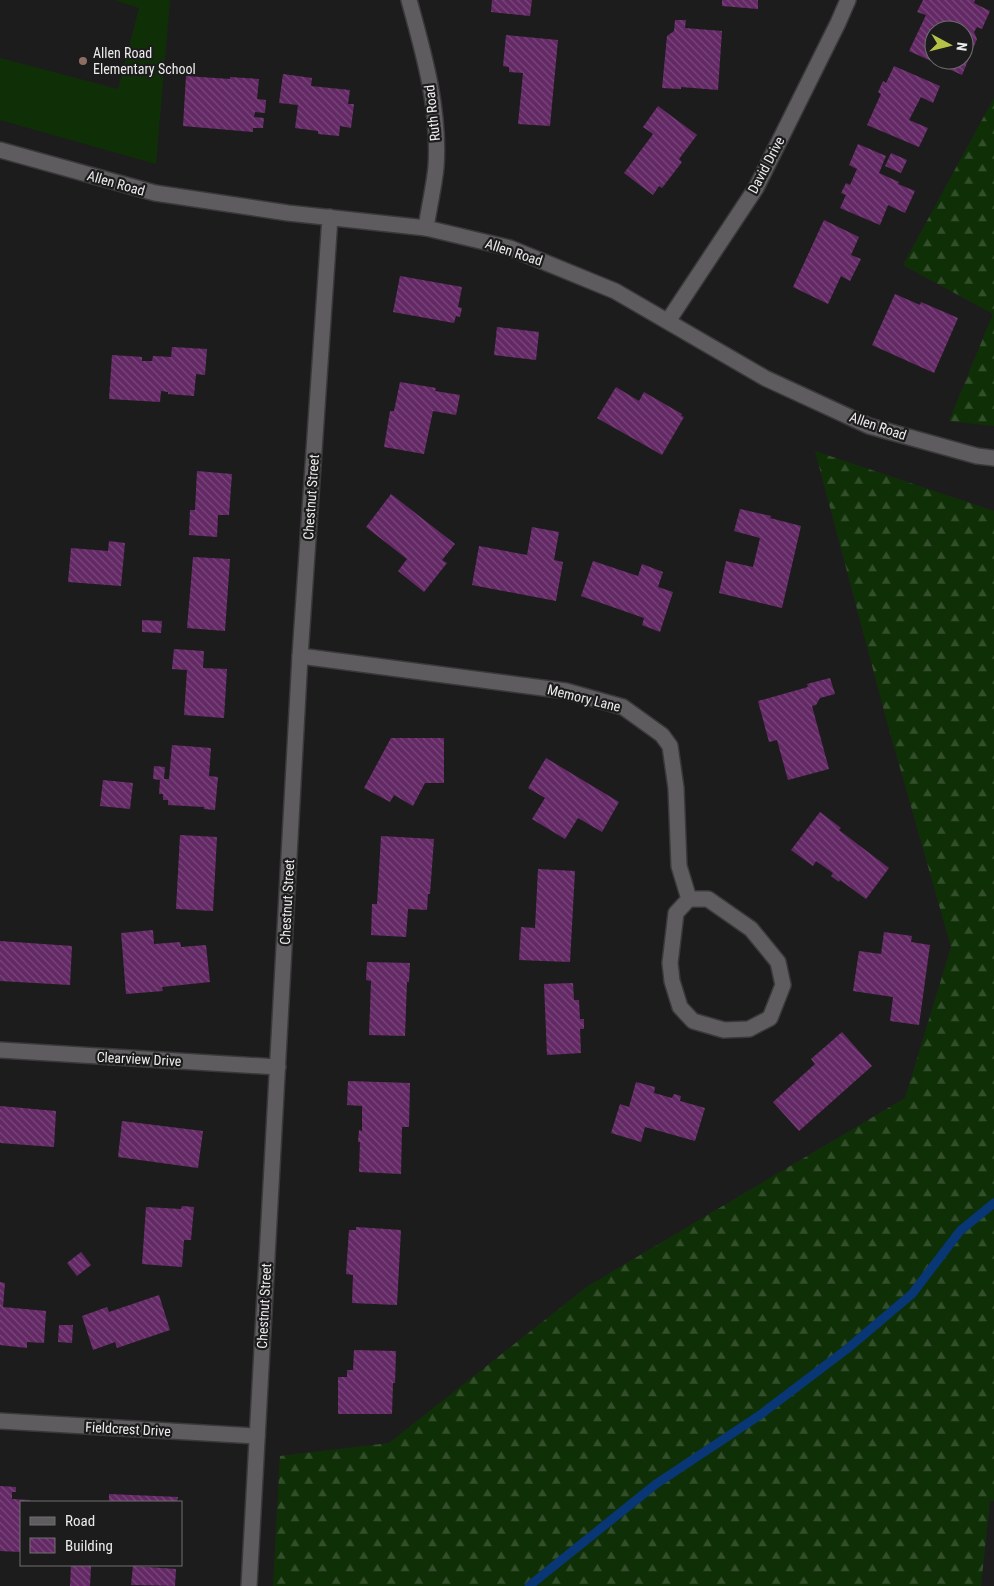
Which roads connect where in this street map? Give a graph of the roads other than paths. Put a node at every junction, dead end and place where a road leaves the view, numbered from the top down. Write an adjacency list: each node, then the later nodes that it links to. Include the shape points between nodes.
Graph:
1 (409, 0): 5 (street, Ruth Road, via 427,64 436,126 436,167)
2 (848, 0): 6 (street, David Drive, via 756,188)
3 (0, 150): 4 (street, Allen Road, via 154,193)
4 (330, 218): 5 (street, Allen Road); 8 (street, Chestnut Street)
5 (426, 228): 6 (street, Allen Road, via 510,248 615,291)
6 (668, 321): 7 (street, Allen Road, via 765,378 869,426 976,456)
7 (994, 458)
8 (300, 656): 9 (street, Memory Lane, via 566,691 623,706 662,735 670,746 676,788 679,866); 11 (street, Chestnut Street)
9 (689, 899): 9 (street, via 676,913 670,963 680,1007 693,1021 724,1030 749,1030 770,1018 783,985 778,962 751,929 708,899)
10 (0, 1050): 11 (street, Clearview Drive)
11 (278, 1067): 13 (street, Chestnut Street)
12 (0, 1421): 13 (street, Fieldcrest Drive)
13 (257, 1436): 14 (street, Chestnut Street)
14 (248, 1586)

